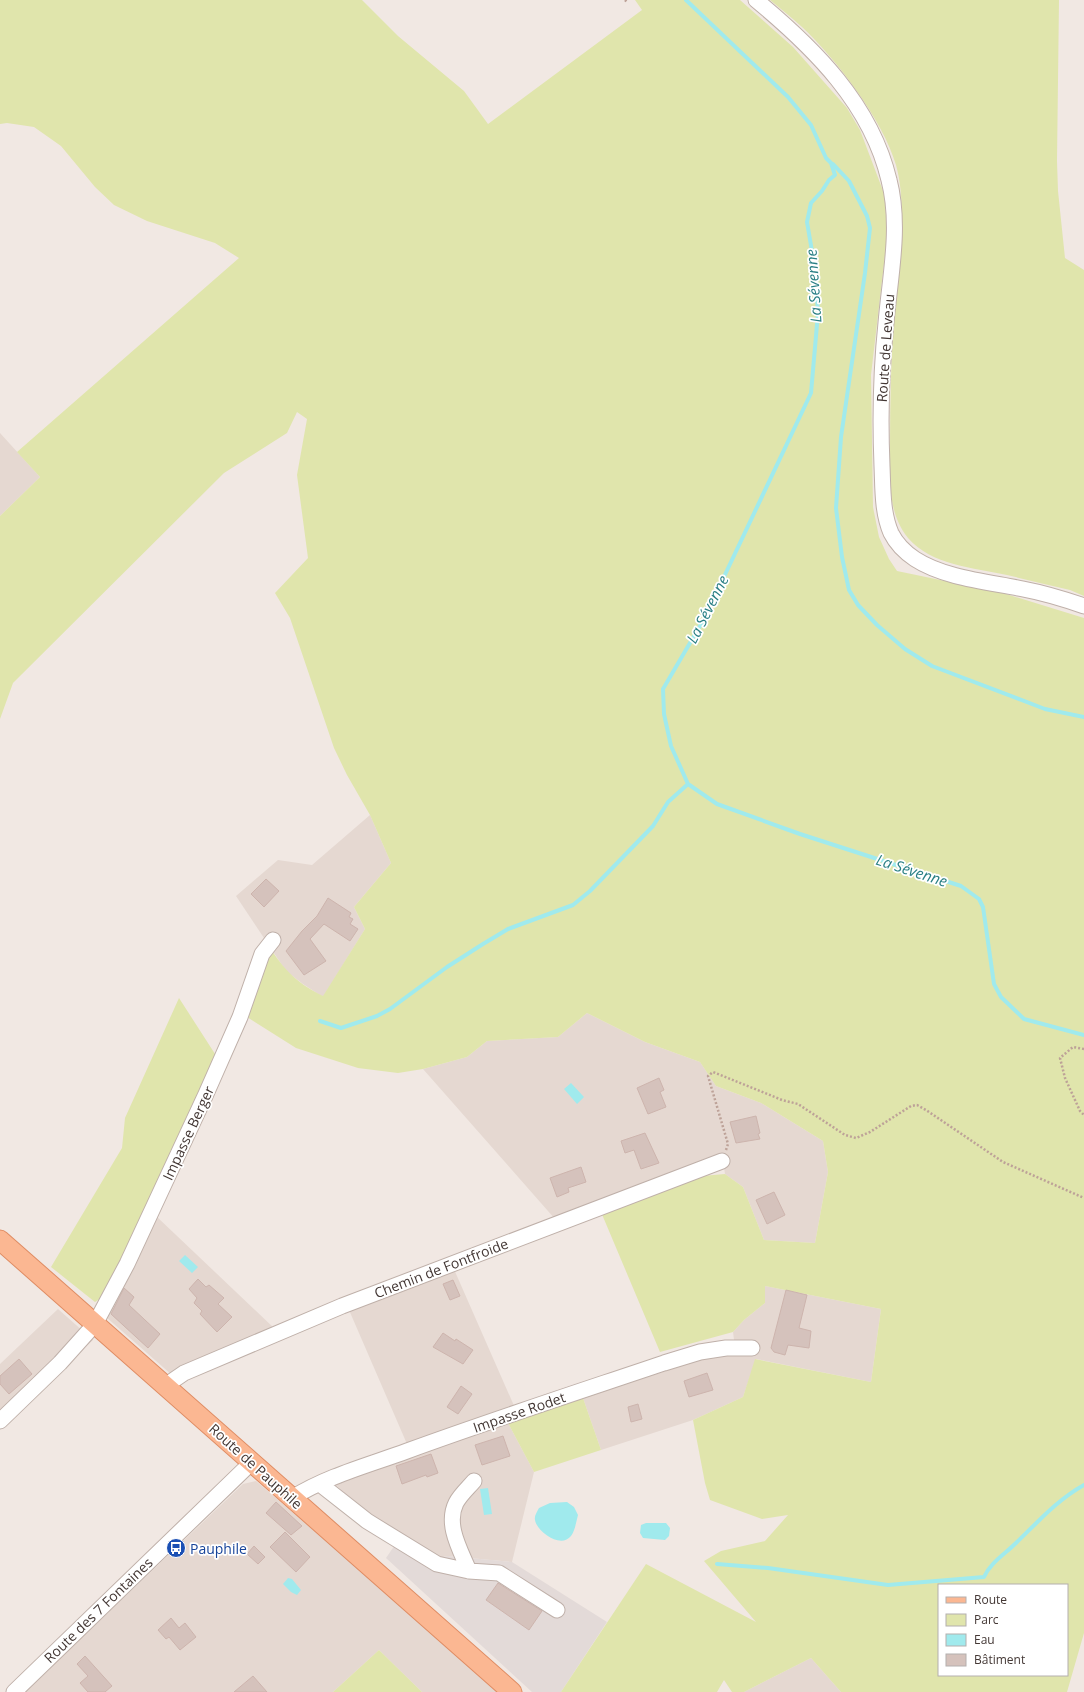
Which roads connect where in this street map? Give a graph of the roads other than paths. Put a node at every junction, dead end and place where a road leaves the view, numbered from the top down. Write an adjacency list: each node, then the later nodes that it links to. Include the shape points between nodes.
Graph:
1 (756, 0): 2 (street, Route de Leveau, via 816,55 840,83 864,118 876,142 889,179 895,220 881,374 881,435 884,506 892,535 910,555 928,566 972,579 1056,596)
2 (1084, 606)
3 (273, 940): 6 (street, Impasse Berger, via 262,954 240,1017 206,1094 127,1264)
4 (722, 1161): 8 (street, Chemin de Fontfroide, via 342,1306 191,1370)
5 (0, 1240): 6 (main road, Route de Pauphile)
6 (95, 1324): 8 (main road, Route de Pauphile); 9 (street, Impasse Berger, via 60,1363)
7 (752, 1348): 12 (street, Impasse Rodet, via 700,1352 664,1363 432,1442)
8 (165, 1386): 10 (main road, Route de Pauphile)
9 (0, 1421)
10 (252, 1462): 13 (main road, Route de Pauphile); 16 (street, Route des 7 Fontaines)
11 (474, 1481): 14 (street, via 457,1501 452,1519 455,1537)
12 (320, 1484): 13 (street, Impasse Rodet); 14 (street, via 399,1542 437,1564)
13 (292, 1498): 17 (main road, Route de Pauphile)
14 (469, 1571): 15 (street, via 499,1573)
15 (557, 1610)
16 (14, 1692)
17 (512, 1692)

